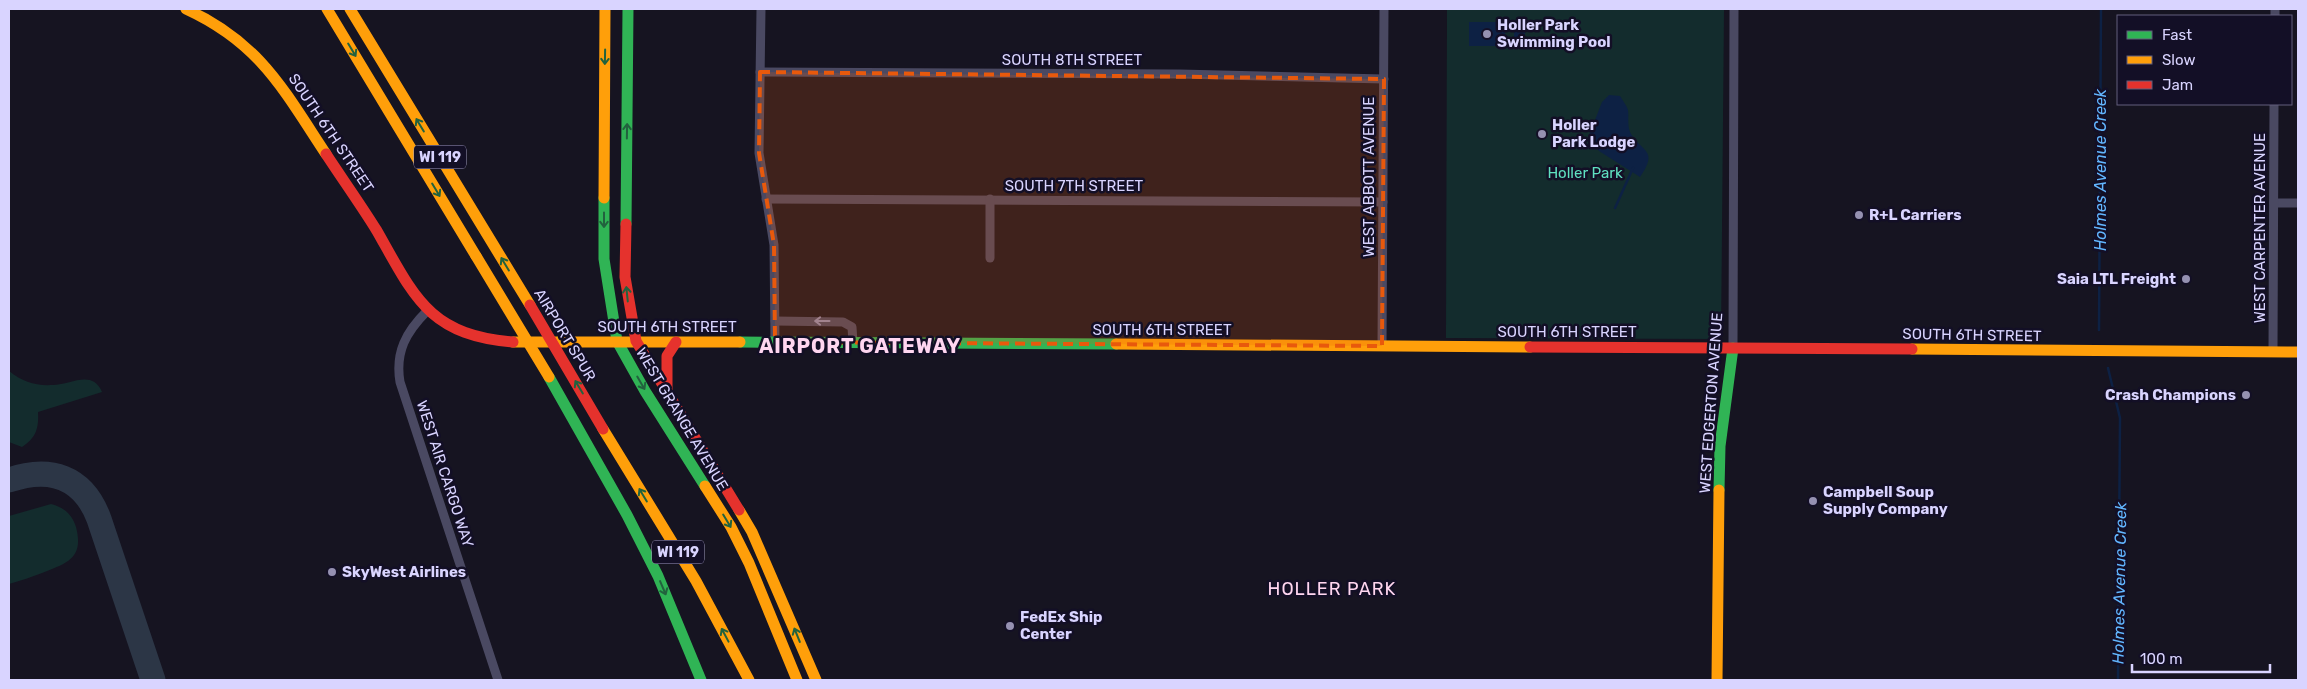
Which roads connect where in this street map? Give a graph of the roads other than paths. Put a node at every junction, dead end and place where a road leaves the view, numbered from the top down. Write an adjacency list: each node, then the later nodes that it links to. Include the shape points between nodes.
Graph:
1 (186, 9): 22 (main road, SOUTH 6TH STREET, via 226,29 248,46 272,72 378,232 404,284)
2 (327, 9): 37 (main road, WI 119, one-way to 37, bridge, via 627,515 658,576)
3 (350, 9): 38 (main road, AIRPORT SPUR / WI 119, one-way to 3, bridge, via 696,582)
4 (606, 9): 10 (main road, WEST GRANGE AVENUE, one-way to 10)
5 (628, 9): 11 (main road, WEST GRANGE AVENUE)
6 (761, 9): 9 (street)
7 (1384, 9): 12 (street, WEST ABBOTT AVENUE)
8 (1734, 9): 30 (street, WEST EDGERTON AVENUE)
9 (760, 72): 12 (street, SOUTH 8TH STREET, via 1170,74); 14 (street, via 759,153)
10 (605, 79): 11 (main road); 20 (main road, WEST GRANGE AVENUE, one-way to 20)
11 (628, 79): 21 (main road, WEST GRANGE AVENUE, one-way to 11)
12 (1384, 79): 16 (street, WEST ABBOTT AVENUE)
13 (2274, 105): 17 (street, WEST CARPENTER AVENUE)
14 (766, 199): 15 (street, SOUTH 7TH STREET); 23 (street, via 774,246)
15 (990, 199): 16 (street, SOUTH 7TH STREET); 19 (street)
16 (1383, 202): 29 (street, WEST ABBOTT AVENUE)
17 (2274, 203): 18 (street); 31 (street, WEST CARPENTER AVENUE)
18 (2298, 203)
19 (990, 258)
20 (604, 259): 21 (main road); 24 (main road, WEST GRANGE AVENUE)
21 (626, 259): 25 (main road, WEST GRANGE AVENUE, one-way to 21, via 627,296)
22 (427, 311): 24 (main road, SOUTH 6TH STREET, via 452,329 482,340); 36 (street, WEST AIR CARGO WAY, via 407,335 400,351 400,382)
23 (775, 321): 27 (street); 28 (street, one-way to 23, via 852,327 843,322)
24 (617, 341): 25 (main road, SOUTH 6TH STREET); 35 (main road, WEST GRANGE AVENUE, one-way to 35, via 731,527)
25 (636, 342): 26 (main road, SOUTH 6TH STREET); 33 (main road, WEST GRANGE AVENUE)
26 (676, 342): 27 (main road, SOUTH 6TH STREET); 33 (main road, via 667,356)
27 (775, 342): 28 (main road, SOUTH 6TH STREET)
28 (853, 343): 29 (main road, SOUTH 6TH STREET)
29 (1382, 346): 30 (main road, SOUTH 6TH STREET)
30 (1733, 348): 31 (main road, SOUTH 6TH STREET); 41 (main road, WEST EDGERTON AVENUE, via 1720,446)
31 (2273, 352): 32 (main road, SOUTH 6TH STREET)
32 (2298, 352)
33 (668, 394): 34 (main road, WEST GRANGE AVENUE, via 745,518)
34 (779, 591): 35 (main road); 40 (main road, WEST GRANGE AVENUE, one-way to 34)
35 (763, 597): 39 (main road, WEST GRANGE AVENUE)
36 (498, 680)
37 (701, 680)
38 (749, 680)
39 (798, 680)
40 (816, 680)
41 (1718, 680)

